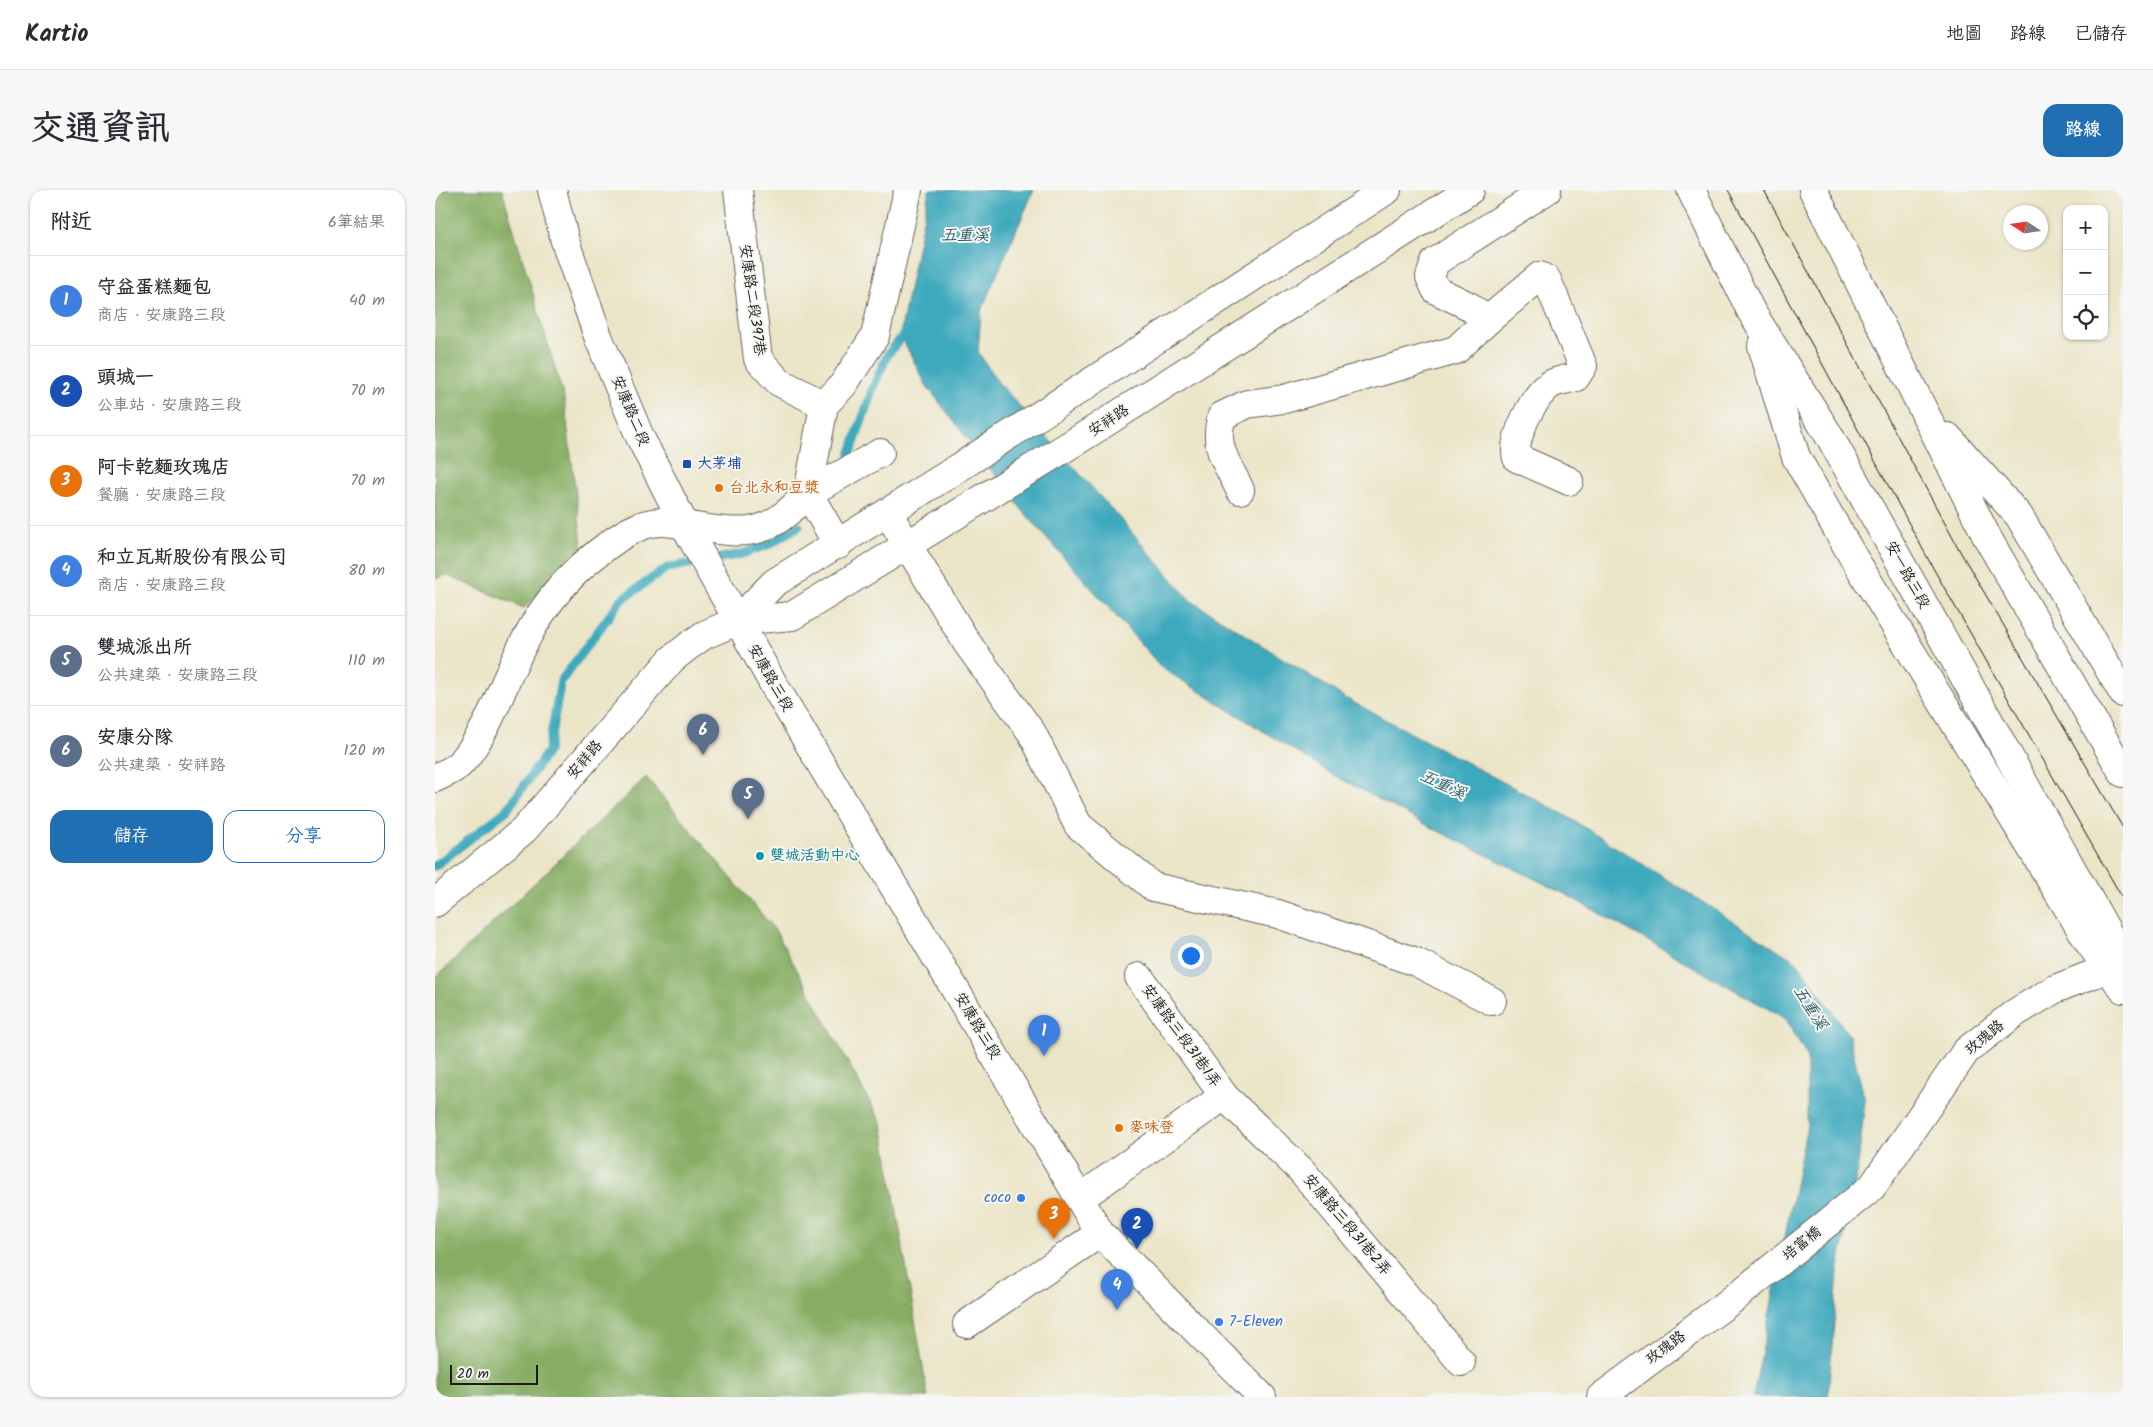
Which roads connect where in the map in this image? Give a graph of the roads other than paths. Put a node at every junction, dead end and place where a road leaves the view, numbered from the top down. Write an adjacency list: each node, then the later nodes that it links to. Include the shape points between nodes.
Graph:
1 (552, 190): 18 (street, 安康路二段, via 565,241 599,339 639,437)
2 (738, 190): 11 (street, 安康路二段397巷, via 758,359 779,382)
3 (908, 190): 11 (street, via 875,336 843,385)
4 (1387, 190): 17 (street, 安祥路)
5 (1470, 190): 20 (street, 安祥路, via 1086,436)
6 (1547, 190): 10 (street, via 1435,262 1430,277 1436,290 1469,306)
7 (1691, 190): 9 (street, 安一路三段)
8 (1813, 190): 12 (street)
9 (1751, 312): 26 (street, 安一路三段, via 1830,437 2094,911); 26 (street, via 1796,457 1852,555 2090,944)
10 (1487, 321): 14 (street, via 1540,276 1547,280 1583,366 1576,377 1553,383 1540,394 1520,430 1514,449 1517,458); 15 (street, via 1456,350 1285,399 1247,404 1222,416 1218,427 1220,453)
11 (824, 405): 16 (street)
12 (1926, 413): 22 (street, via 2019,516); 23 (street, via 1987,537)
13 (880, 453): 16 (street)
14 (1569, 481)
15 (1240, 490)
16 (808, 493): 18 (street, via 771,525 749,533); 19 (street)
17 (888, 513): 19 (street, 安祥路); 20 (street)
18 (685, 526): 21 (street, 安康路二段); 24 (street, via 663,522 641,525 624,534 569,577 526,638 490,719 460,764)
19 (838, 545): 21 (street, 安祥路, via 774,583)
20 (908, 545): 21 (street, 安祥路, via 792,616); 28 (street, via 967,643 1031,733 1078,825 1153,887 1278,914 1416,962)
21 (737, 621): 25 (street, 安祥路, via 704,635 672,659 524,830); 31 (street, 安康路三段)
22 (2123, 692)
23 (2123, 773)
24 (435, 778)
25 (435, 903)
26 (2119, 971): 30 (street, 玫瑰路, via 2055,989 2015,1013 1966,1052)
27 (1139, 977): 29 (street, 安康路三段31巷1弄)
28 (1492, 1001)
29 (1224, 1096): 31 (street); 35 (street, 安康路三段31巷2弄, via 1302,1171)
30 (1873, 1187): 33 (street, 培富橋)
31 (1079, 1199): 32 (street, 安康路三段)
32 (1100, 1232): 34 (street); 36 (street, 安康路三段)
33 (1732, 1300): 37 (street, 玫瑰路)
34 (967, 1324)
35 (1461, 1362)
36 (1262, 1397)
37 (1601, 1397)

